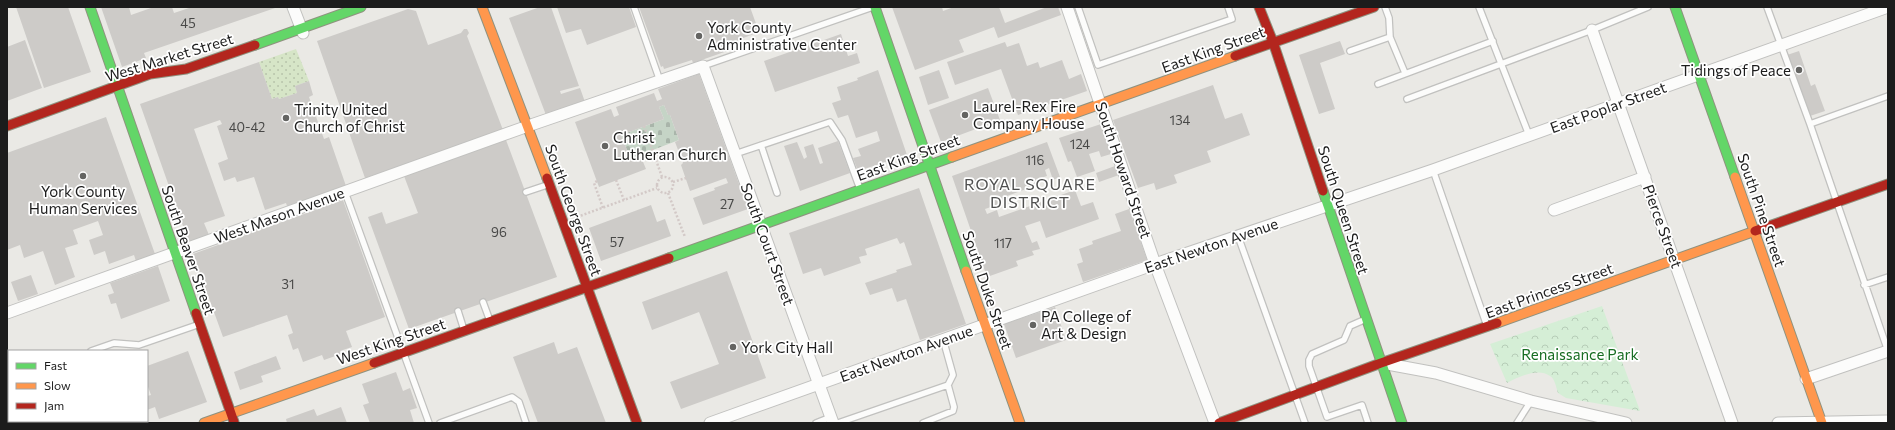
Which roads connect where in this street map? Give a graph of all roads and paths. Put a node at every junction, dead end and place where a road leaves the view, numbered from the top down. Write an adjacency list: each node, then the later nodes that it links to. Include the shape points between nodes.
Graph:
1 (90, 7): 31 (street, South Beaver Street)
2 (293, 7): 19 (street)
3 (361, 7): 19 (street, West Market Street)
4 (482, 7): 38 (street, South George Street)
5 (634, 7): 29 (lane)
6 (874, 7): 26 (lane); 43 (street, South Duke Street)
7 (1067, 7): 35 (street, South Howard Street)
8 (1078, 7): 9 (lane, via 1098,65 1232,19)
9 (1228, 7)
10 (1259, 7): 22 (street, South Queen Street)
11 (1374, 7): 22 (street, East King Street)
12 (1385, 7): 20 (lane)
13 (1479, 7): 21 (lane)
14 (1648, 7): 18 (lane)
15 (1675, 7): 28 (street, South Pine Street)
16 (1767, 7): 23 (lane)
17 (1888, 7): 23 (street, East Poplar Street)
18 (1592, 30): 25 (lane); 34 (street, Pierce Street)
19 (302, 32): 31 (street, West Market Street, via 186,69 150,74)
20 (1390, 37): 24 (lane); 27 (lane)
21 (1493, 41): 25 (lane); 27 (lane)
22 (1273, 42): 35 (street, East King Street); 61 (street, South Queen Street)
23 (1780, 46): 28 (street, East Poplar Street); 36 (lane)
24 (1350, 51)
25 (1502, 63): 33 (lane); 40 (lane)
26 (703, 66): 29 (street, West Mason Avenue); 42 (street, South Court Street)
27 (1405, 73): 30 (lane)
28 (1699, 74): 34 (street, East Poplar Street); 67 (street, South Pine Street)
29 (660, 81): 38 (street, West Mason Avenue)
30 (1378, 84)
31 (117, 86): 37 (street, West Market Street); 69 (street, South Beaver Street)
32 (1888, 96): 36 (lane)
33 (1407, 99)
34 (1619, 103): 40 (street, East Poplar Street); 46 (street, Pierce Street)
35 (1102, 104): 43 (street, East King Street); 71 (street, South Howard Street)
36 (1810, 124): 60 (lane)
37 (7, 126)
38 (528, 126): 51 (street, South George Street); 55 (street, West Mason Avenue)
39 (644, 126): 45 (path)
40 (1530, 135): 44 (street, East Poplar Street)
41 (761, 145): 42 (lane); 54 (lane, via 830,122 842,140); 58 (lane)
42 (735, 154): 65 (street, South Court Street)
43 (930, 164): 54 (street, East King Street); 81 (street, South Duke Street)
44 (1433, 170): 61 (street, East Poplar Street); 82 (lane)
45 (662, 177): 50 (path, via 668,177); 53 (path, via 657,181)
46 (1645, 177): 63 (street); 70 (street, Pierce Street)
47 (686, 178): 50 (path)
48 (616, 180): 59 (path)
49 (597, 182): 62 (path, via 594,183)
50 (673, 182): 57 (path, via 673,188)
51 (549, 184): 56 (lane); 74 (street, South George Street)
52 (1888, 184): 60 (street, East Princess Street)
53 (657, 188): 57 (path); 59 (path)
54 (860, 189): 65 (street, East King Street)
55 (345, 192): 69 (street, West Mason Avenue); 86 (lane)
56 (526, 192)
57 (668, 193): 66 (path)
58 (777, 193)
59 (624, 200): 62 (path)
60 (1836, 202): 67 (street, East Princess Street); 73 (lane)
61 (1328, 205): 68 (street, East Newton Avenue); 78 (street, South Queen Street)
62 (603, 208): 64 (path)
63 (1554, 210)
64 (582, 215)
65 (761, 224): 74 (street, East King Street); 90 (street, South Court Street)
66 (681, 227)
67 (1755, 232): 70 (street, East Princess Street); 89 (street, South Pine Street)
68 (1238, 236): 71 (street, East Newton Avenue); 93 (lane)
69 (175, 252): 77 (street, West Mason Avenue); 80 (street, South Beaver Street)
70 (1675, 260): 82 (street, East Princess Street); 116 (street, Pierce Street)
71 (1155, 264): 81 (street, East Newton Avenue); 109 (street, South Howard Street)
72 (1888, 277): 73 (lane)
73 (1864, 285): 87 (lane)
74 (587, 286): 79 (street, West King Street); 104 (street, South George Street)
75 (483, 302): 79 (lane)
76 (458, 311): 83 (lane)
77 (7, 313)
78 (1366, 319): 88 (street, South Queen Street); 92 (lane, via 1350,326 1344,340 1312,354 1309,366)
79 (490, 321): 83 (street, West King Street)
80 (200, 324): 85 (lane, via 139,345 114,344); 95 (street, South Beaver Street)
81 (984, 325): 84 (street, East Newton Avenue); 108 (street, South Duke Street)
82 (1487, 327): 88 (street, East Princess Street)
83 (464, 330): 86 (street, West King Street)
84 (943, 340): 90 (street, East Newton Avenue); 91 (lane, via 953,375)
85 (94, 350)
86 (404, 351): 95 (street, West King Street); 101 (lane)
87 (1888, 351): 89 (street)
88 (1381, 363): 92 (street, East Princess Street); 94 (street, via 1436,373); 113 (street, South Queen Street)
89 (1806, 379): 98 (street, South Pine Street)
90 (819, 384): 96 (street, South Court Street); 105 (street, East Newton Avenue)
91 (948, 385): 96 (lane); 107 (lane, via 954,407 950,413)
92 (1317, 388): 93 (street, East Princess Street); 112 (lane, via 1327,417 1362,405)
93 (1296, 396): 110 (street, East Princess Street); 111 (lane)
94 (1531, 401): 114 (lane); 115 (street)
95 (231, 413): 99 (street, West King Street); 100 (street, South Beaver Street)
96 (834, 421): 106 (lane)
97 (1888, 421): 98 (street)
98 (1821, 422): 117 (street)
99 (204, 423)
100 (235, 423)
101 (429, 423)
102 (440, 423): 103 (lane, via 512,397 519,402)
103 (526, 423)
104 (637, 423)
105 (710, 423)
106 (816, 423)
107 (923, 423)
108 (1020, 423)
109 (1215, 423)
110 (1219, 423)
111 (1305, 423)
112 (1368, 423)
113 (1402, 423)
114 (1517, 423)
115 (1626, 423)
116 (1732, 423)
117 (1778, 423)

